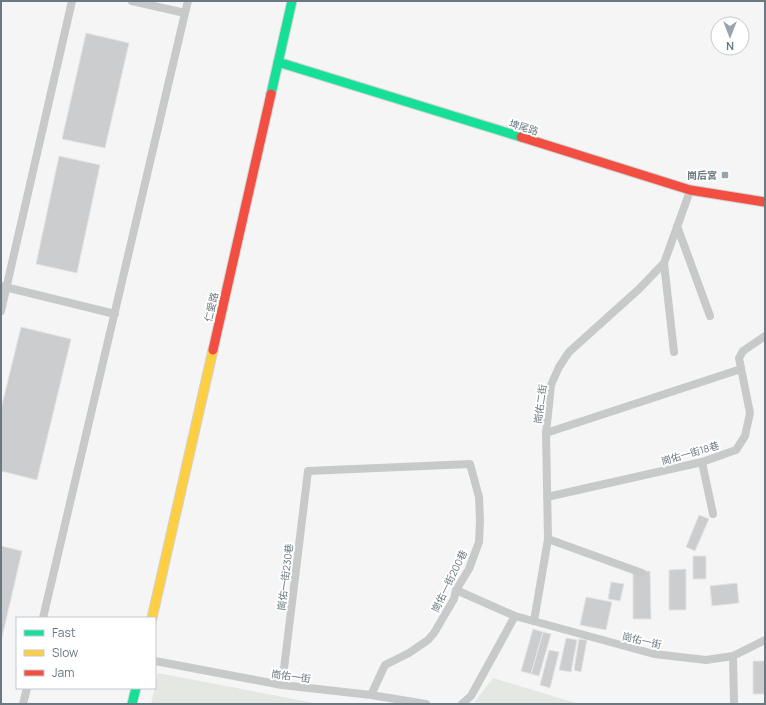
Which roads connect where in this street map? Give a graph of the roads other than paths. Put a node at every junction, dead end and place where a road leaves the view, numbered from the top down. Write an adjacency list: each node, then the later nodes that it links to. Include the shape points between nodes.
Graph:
1 (72, 1): 11 (lane)
2 (132, 1): 5 (lane)
3 (188, 1): 5 (lane)
4 (292, 1): 6 (street, 仁愛路)
5 (185, 13): 13 (lane)
6 (278, 62): 7 (street, 埤尾路); 28 (street, 仁愛路)
7 (690, 190): 8 (street, 埤尾路); 9 (lane, 崗佑二街)
8 (765, 202)
9 (677, 226): 10 (lane, 崗佑二街); 14 (lane)
10 (664, 263): 16 (lane); 18 (lane, 崗佑二街, via 639,289 568,352 551,385)
11 (4, 287): 12 (lane); 13 (lane)
12 (1, 311)
13 (115, 314): 27 (lane)
14 (710, 316)
15 (765, 336): 17 (lane, 崗佑一街18巷, via 743,351 739,358)
16 (674, 352)
17 (741, 369): 18 (lane); 19 (lane, 崗佑一街18巷, via 750,413 745,436 736,450)
18 (546, 433): 21 (lane, 崗佑二街)
19 (702, 462): 21 (lane, 崗佑一街18巷); 22 (lane)
20 (308, 471): 25 (lane, 崗佑一街200巷, via 470,464 479,497 479,542 469,568); 33 (lane, 崗佑一街230巷)
21 (547, 497): 23 (lane, 崗佑二街)
22 (713, 514)
23 (548, 540): 24 (lane); 29 (lane, 崗佑二街)
24 (642, 573)
25 (456, 590): 26 (lane, 崗佑一街); 36 (lane, 崗佑一街200巷, via 434,633 409,653 385,665)
26 (515, 616): 29 (lane, 崗佑一街); 40 (lane, via 470,696)
27 (43, 617)
28 (152, 617)
29 (534, 621): 31 (lane, 崗佑一街, via 654,654 706,660)
30 (765, 640): 31 (lane, 崗佑一街)
31 (733, 656): 41 (lane)
32 (156, 661): 33 (lane, 崗佑一街)
33 (282, 685): 36 (lane, 崗佑一街)
34 (27, 689): 37 (lane)
35 (136, 689): 38 (street)
36 (371, 695): 39 (lane, 崗佑一街)
37 (23, 704)
38 (132, 704)
39 (426, 704)
40 (462, 704)
41 (734, 704)

